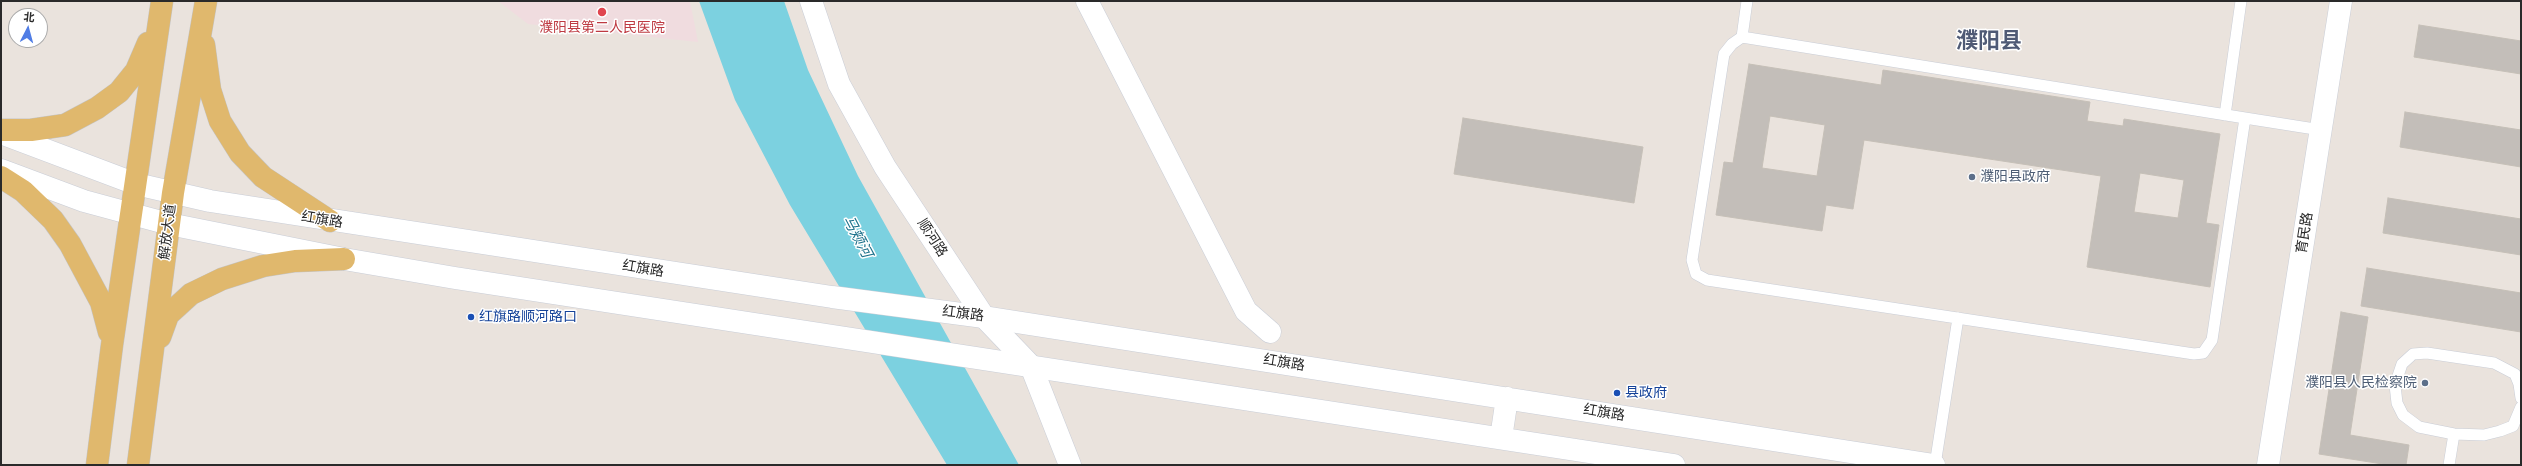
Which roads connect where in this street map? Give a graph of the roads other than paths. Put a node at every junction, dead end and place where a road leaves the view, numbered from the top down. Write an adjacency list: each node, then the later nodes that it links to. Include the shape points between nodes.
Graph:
1 (206, 1): 8 (main road, 解放大道)
2 (811, 1): 23 (main road, 顺河路, via 843,91 885,167)
3 (1087, 1): 25 (main road, via 1246,311)
4 (1747, 1): 9 (lane)
5 (2241, 1): 10 (lane)
6 (2341, 1): 13 (main road, 育民路)
7 (160, 10): 12 (main road, via 136,71 119,92 97,108 65,125 31,130); 17 (main road)
8 (201, 22): 18 (main road, 解放大道); 20 (main road, via 210,90 220,121 240,153 263,177)
9 (1742, 37): 10 (lane); 24 (lane, via 1724,54 1692,260 1696,274 1707,280)
10 (2226, 115): 11 (lane)
11 (2245, 118): 13 (lane); 24 (lane, via 2212,340 2203,353 2194,354)
12 (1, 130)
13 (2321, 130): 39 (main road, 育民路)
14 (1, 133): 17 (main road, 红旗路)
15 (1, 170): 19 (main road, via 84,201)
16 (1, 177): 26 (main road, via 23,191 53,220 70,244 101,302)
17 (136, 184): 18 (main road, 红旗路); 19 (main road)
18 (173, 193): 20 (main road, 红旗路); 21 (main road, 解放大道)
19 (131, 214): 21 (main road); 26 (main road)
20 (330, 221): 23 (main road, 红旗路, via 832,297)
21 (169, 224): 22 (main road); 27 (main road, 解放大道)
22 (344, 258): 27 (main road, via 263,266 216,282 191,294 168,315); 28 (main road, via 455,278)
23 (984, 317): 28 (main road, 顺河路); 29 (main road, 红旗路)
24 (1958, 318): 38 (lane)
25 (1270, 332)
26 (112, 345): 34 (main road)
27 (153, 355): 35 (main road, 解放大道)
28 (1031, 366): 33 (main road); 36 (main road, 顺河路)
29 (1507, 398): 33 (main road); 38 (main road, 红旗路)
30 (2521, 398): 32 (lane, via 2515,374 2494,363 2427,352 2413,354 2402,364 2395,385 2397,403 2403,415 2419,427)
31 (2521, 407): 32 (lane, via 2513,426 2484,435)
32 (2454, 434): 40 (lane)
33 (1501, 438): 37 (main road)
34 (97, 465)
35 (138, 465)
36 (1070, 465)
37 (1674, 465)
38 (1935, 465)
39 (2268, 465)
40 (2449, 465)

